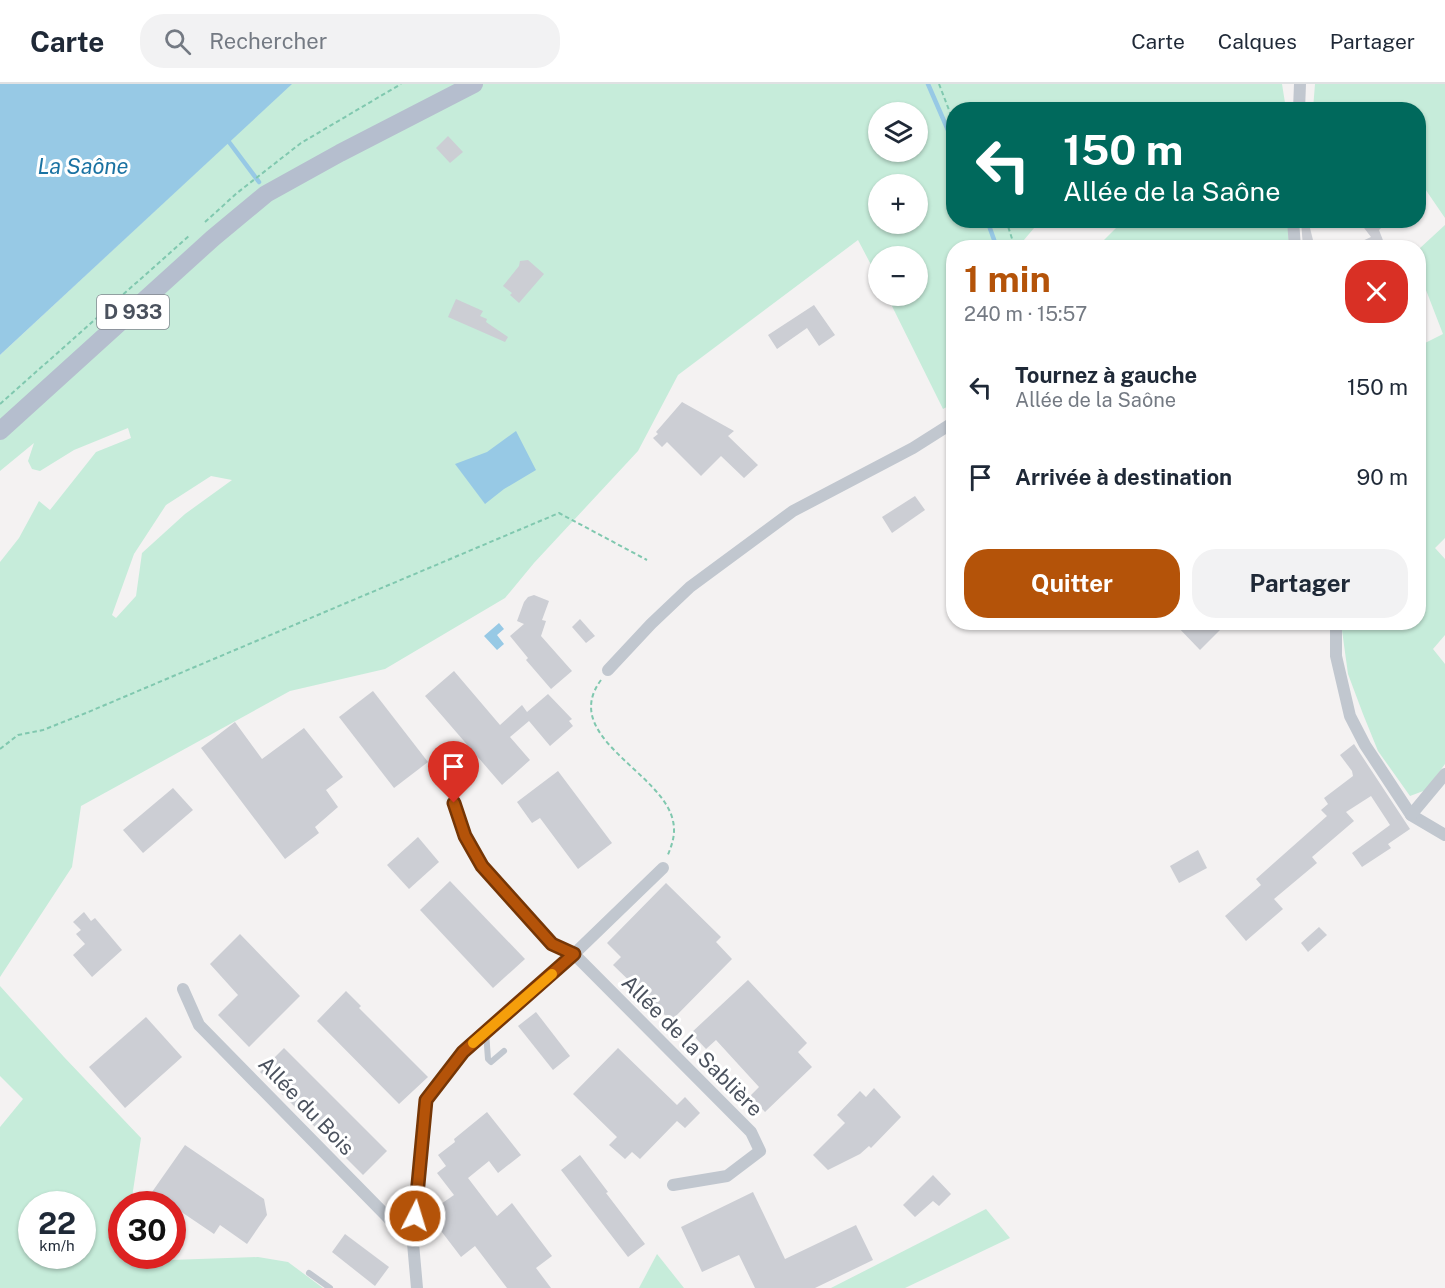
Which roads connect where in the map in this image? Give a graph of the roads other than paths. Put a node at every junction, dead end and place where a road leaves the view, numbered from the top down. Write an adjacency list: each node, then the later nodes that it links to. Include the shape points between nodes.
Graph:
1 (474, 84): 5 (main road, D 933, via 266,194)
2 (1300, 84): 3 (street)
3 (1299, 102)
4 (946, 427): 7 (street, via 793,511 690,587)
5 (0, 432)
6 (1336, 630): 10 (street, via 1336,656 1350,716)
7 (608, 670)
8 (1445, 774): 10 (street)
9 (454, 803): 13 (street, via 465,836 482,866 552,944)
10 (1411, 815): 11 (street)
11 (1445, 835)
12 (663, 868): 13 (street)
13 (574, 954): 15 (street); 17 (street, Allée de la Sablière, via 751,1132 760,1151 728,1176)
14 (183, 989): 18 (street, Allée du Bois, via 199,1025)
15 (486, 1031): 16 (lane, via 491,1062); 18 (street, via 463,1052 426,1100)
16 (504, 1051)
17 (673, 1185)
18 (412, 1243): 21 (street)
19 (309, 1273): 20 (lane)
20 (330, 1288)
21 (417, 1288)

